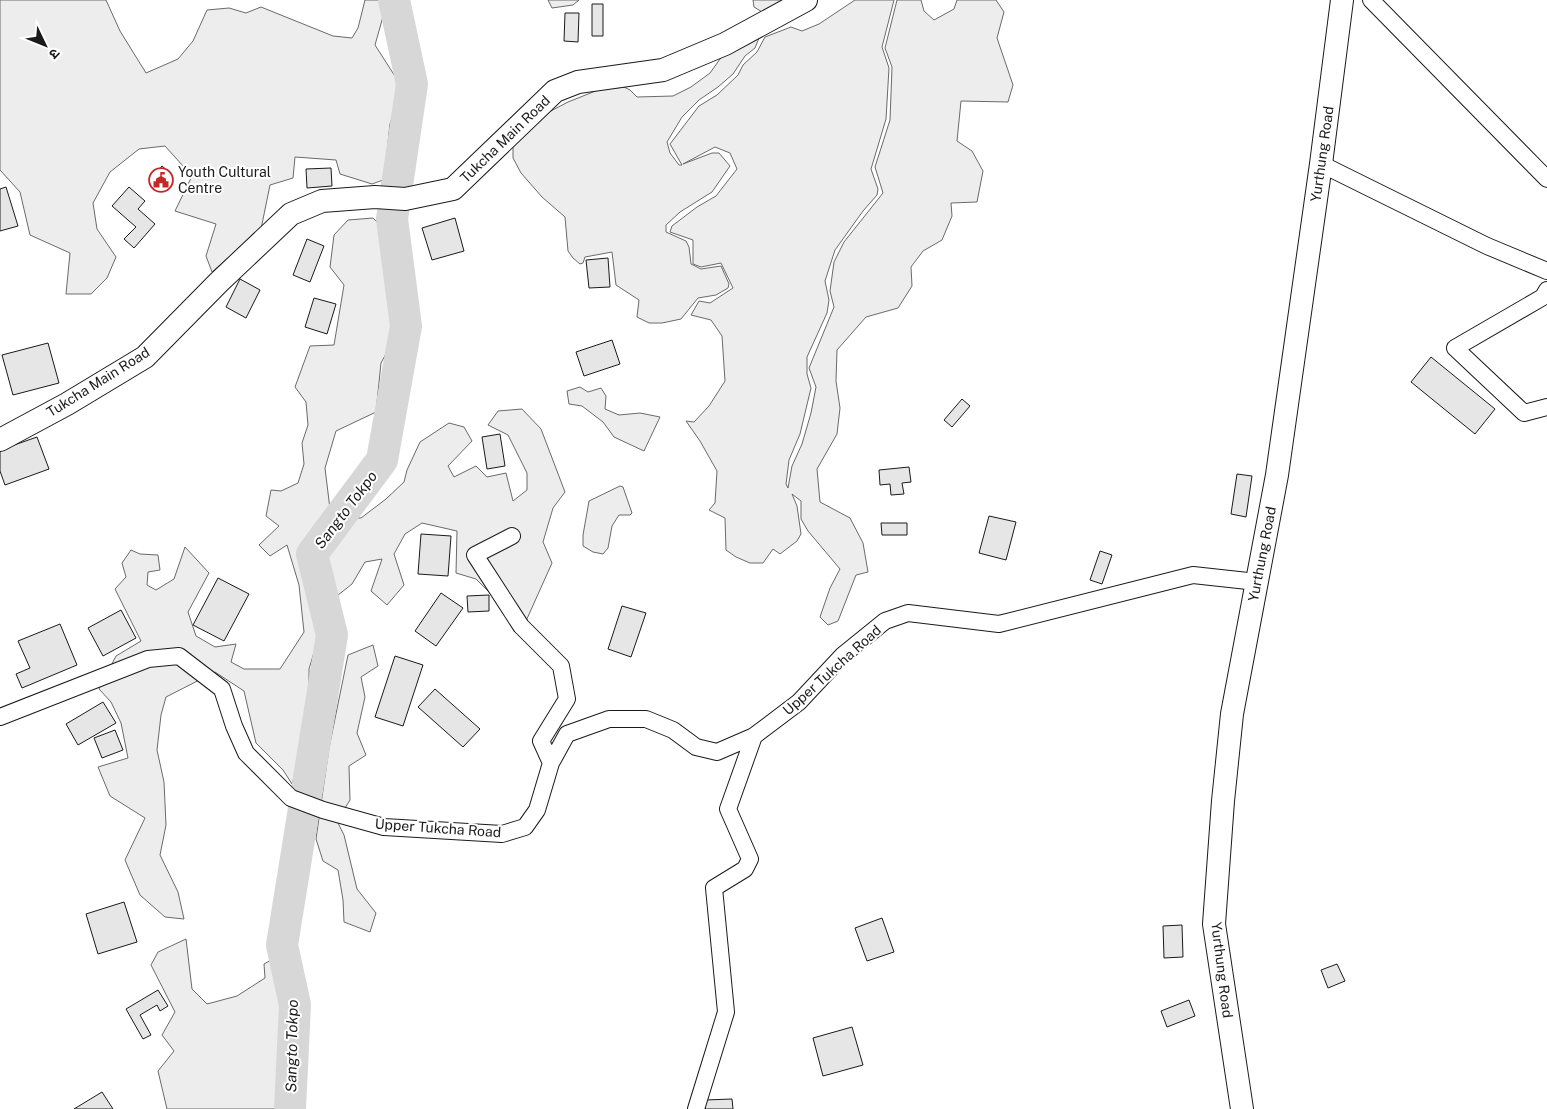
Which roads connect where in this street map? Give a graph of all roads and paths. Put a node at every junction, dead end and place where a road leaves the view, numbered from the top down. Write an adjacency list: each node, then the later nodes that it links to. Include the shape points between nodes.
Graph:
1 (806, 0): 9 (main road, Tukcha Main Road, via 725,44 662,70 578,82 555,91 453,189 405,199 375,197 322,201 291,214 145,357)
2 (1342, 0): 4 (main road, Yurthung Road)
3 (1371, 0): 5 (street)
4 (1321, 164): 6 (street, via 1487,246); 11 (main road, Yurthung Road, via 1278,465)
5 (1547, 179)
6 (1547, 271)
7 (1547, 290): 8 (street, via 1543,297 1455,348 1524,413)
8 (1547, 407)
9 (0, 440)
10 (512, 536): 14 (street, via 474,555 520,626 561,666 567,699 541,740)
11 (1257, 582): 13 (street, Upper Tukcha Road, via 1193,575 998,624 908,613 885,621 843,655 799,702); 16 (main road, Yurthung Road, via 1232,714 1214,924)
12 (0, 717): 14 (street, Upper Tukcha Road, via 148,659 179,656 222,689 246,753 291,798 384,827 502,834 525,827 537,810)
13 (754, 736): 14 (street, Upper Tukcha Road, via 717,752 696,747 673,730 646,719 609,719 567,734); 15 (street, via 728,809 750,859 745,869 714,888 726,1012)
14 (551, 763)
15 (696, 1109)
16 (1242, 1109)

